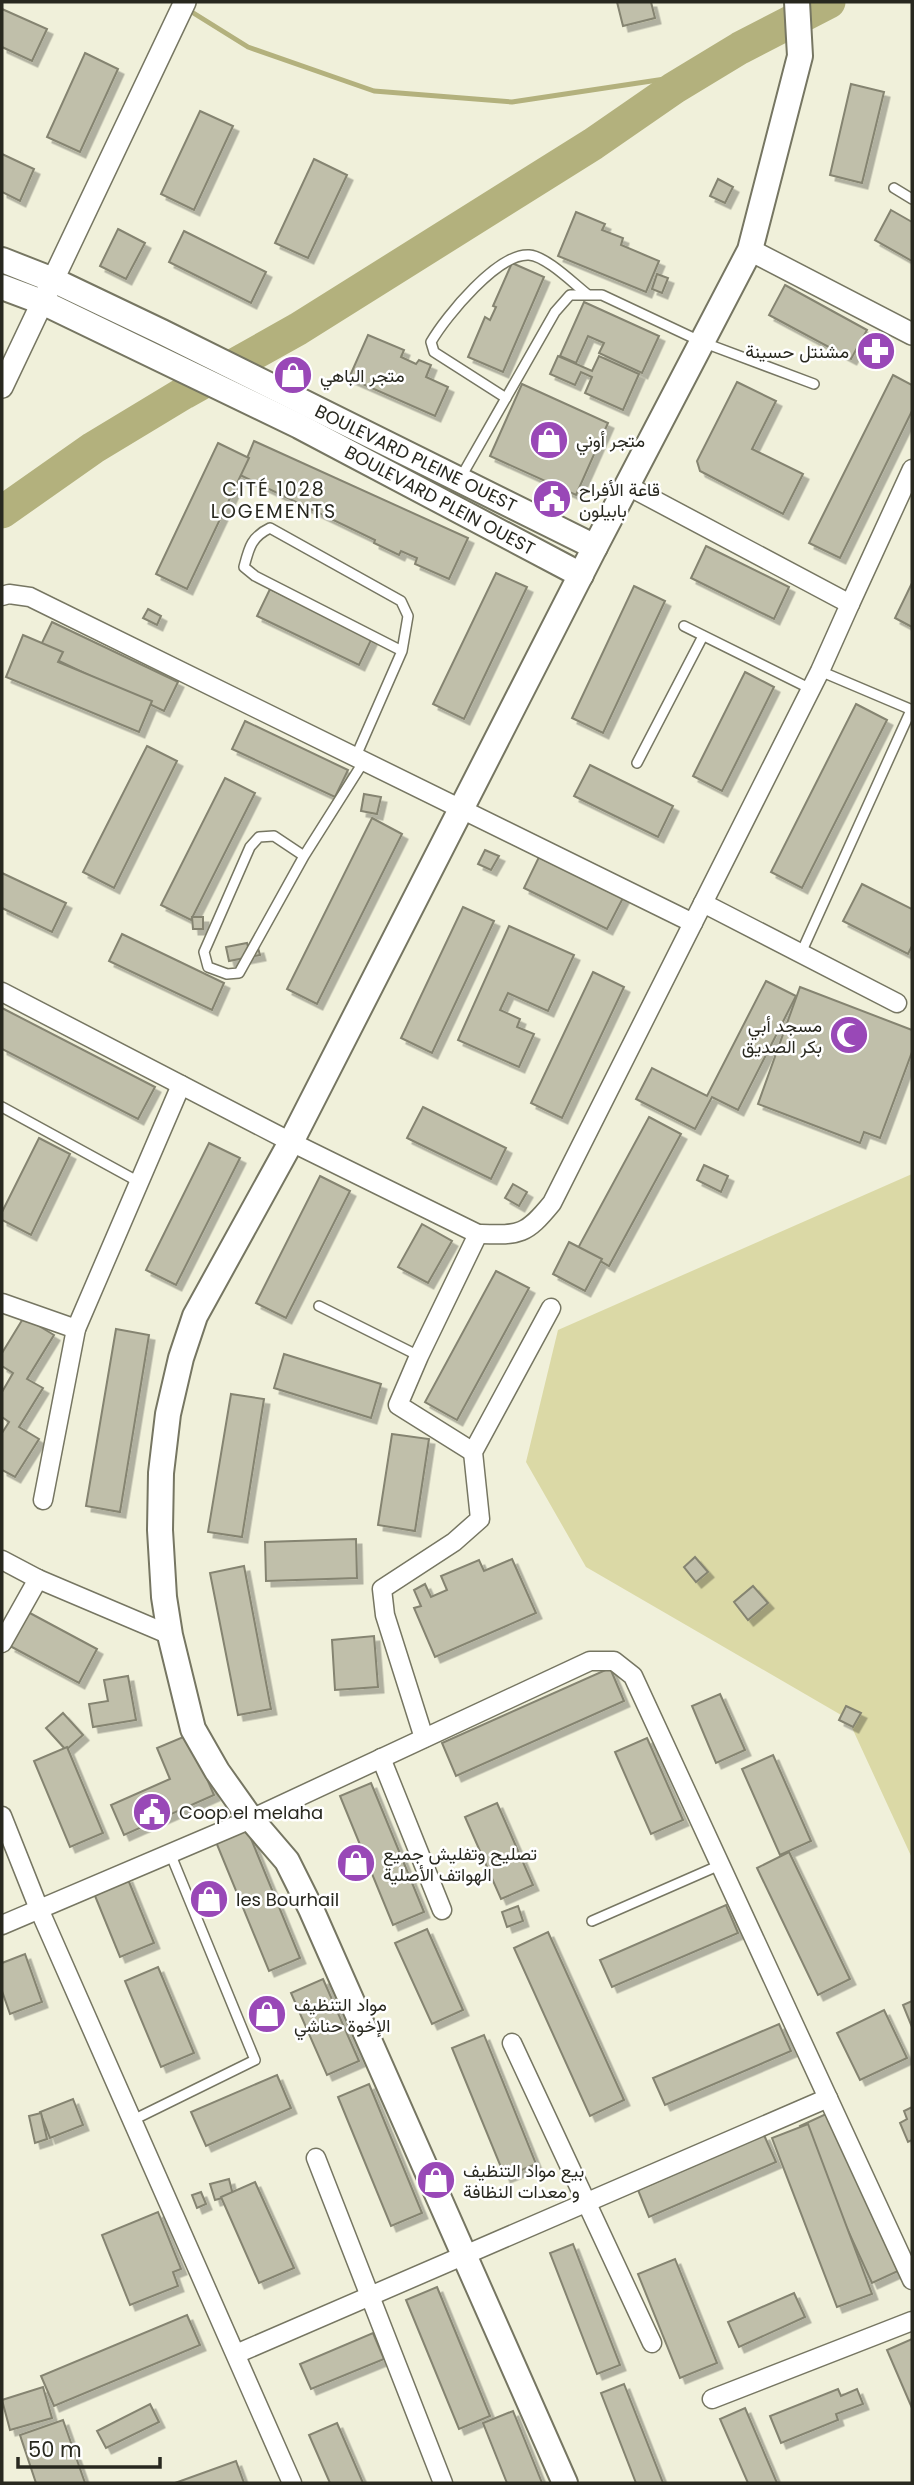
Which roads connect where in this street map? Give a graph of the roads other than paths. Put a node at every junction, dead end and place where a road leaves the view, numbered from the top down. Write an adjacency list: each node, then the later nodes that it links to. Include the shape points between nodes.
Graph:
1 (185, 2): 8 (street)
2 (797, 2): 5 (main road, via 800,56)
3 (894, 188): 4 (lane)
4 (912, 199)
5 (750, 250): 10 (street); 11 (main road)
6 (2, 260): 8 (main road)
7 (2, 287): 8 (main road)
8 (47, 291): 13 (street); 15 (main road, BOULEVARD PLEINE OUEST)
9 (587, 295): 11 (lane, via 602,295); 14 (lane, via 570,295 555,312); 14 (lane, via 544,261 531,255 516,256 475,285 436,332 430,342 434,352)
10 (912, 334)
11 (702, 342): 12 (lane); 18 (main road)
12 (814, 384)
13 (2, 387)
14 (506, 398): 17 (lane)
15 (305, 416): 17 (main road, BOULEVARD PLEINE OUEST); 20 (main road, BOULEVARD PLEIN OUEST)
16 (912, 469): 22 (street)
17 (460, 480): 19 (main road, BOULEVARD PLEINE OUEST)
18 (628, 486): 19 (main road); 22 (street)
19 (595, 547): 20 (main road)
20 (581, 575): 31 (main road)
21 (2, 596): 29 (street, via 30,597)
22 (849, 604): 26 (street)
23 (684, 625): 24 (lane)
24 (703, 636): 27 (lane); 30 (lane)
25 (402, 651): 25 (lane, via 408,615 401,601 270,528 258,533 244,567); 29 (lane)
26 (820, 671): 27 (street); 28 (lane)
27 (811, 689): 33 (street)
28 (912, 710): 35 (lane)
29 (360, 759): 31 (street); 32 (lane)
30 (637, 763)
31 (463, 808): 34 (street); 40 (main road)
32 (304, 856): 32 (lane, via 239,973 208,967 204,952 250,847 259,837 274,836)
33 (703, 903): 34 (street); 35 (street)
34 (693, 923): 42 (street, via 552,1203 533,1226 511,1235)
35 (801, 953): 37 (street)
36 (2, 992): 38 (street)
37 (897, 1003)
38 (181, 1085): 40 (street); 41 (street)
39 (2, 1107): 41 (lane)
40 (291, 1142): 42 (street); 52 (main road, via 195,1316 181,1358 161,1473 160,1530)
41 (139, 1182): 46 (street)
42 (478, 1234): 47 (street)
43 (3, 1306): 46 (street)
44 (319, 1306): 47 (lane)
45 (551, 1308): 48 (street)
46 (76, 1329): 49 (street)
47 (419, 1356): 48 (street, via 398,1405)
48 (473, 1452): 54 (street, via 480,1519 454,1542 382,1589 385,1615)
49 (43, 1500)
50 (2, 1560): 51 (street)
51 (38, 1579): 52 (street); 53 (street)
52 (170, 1635): 57 (main road, via 194,1729 216,1772)
53 (2, 1643)
54 (424, 1738): 55 (street); 59 (street, via 590,1661 614,1661 633,1676)
55 (381, 1759): 57 (street); 61 (street)
56 (2, 1816): 60 (street)
57 (251, 1819): 58 (street); 69 (main road, via 287,1861 311,1909)
58 (170, 1853): 60 (street); 66 (lane, via 255,2060)
59 (720, 1865): 62 (lane); 65 (street)
60 (39, 1909): 63 (street); 66 (street)
61 (442, 1910)
62 (592, 1921)
63 (2, 1925)
64 (512, 2043): 68 (street)
65 (828, 2098): 68 (street); 70 (street)
66 (133, 2120): 74 (street)
67 (316, 2158): 71 (street)
68 (587, 2203): 69 (street); 73 (street)
69 (464, 2256): 71 (street); 78 (main road)
70 (912, 2280)
71 (370, 2297): 74 (street); 77 (street)
72 (912, 2321): 75 (street)
73 (652, 2343)
74 (236, 2354): 76 (street)
75 (712, 2399)
76 (292, 2483)
77 (443, 2483)
78 (565, 2483)

